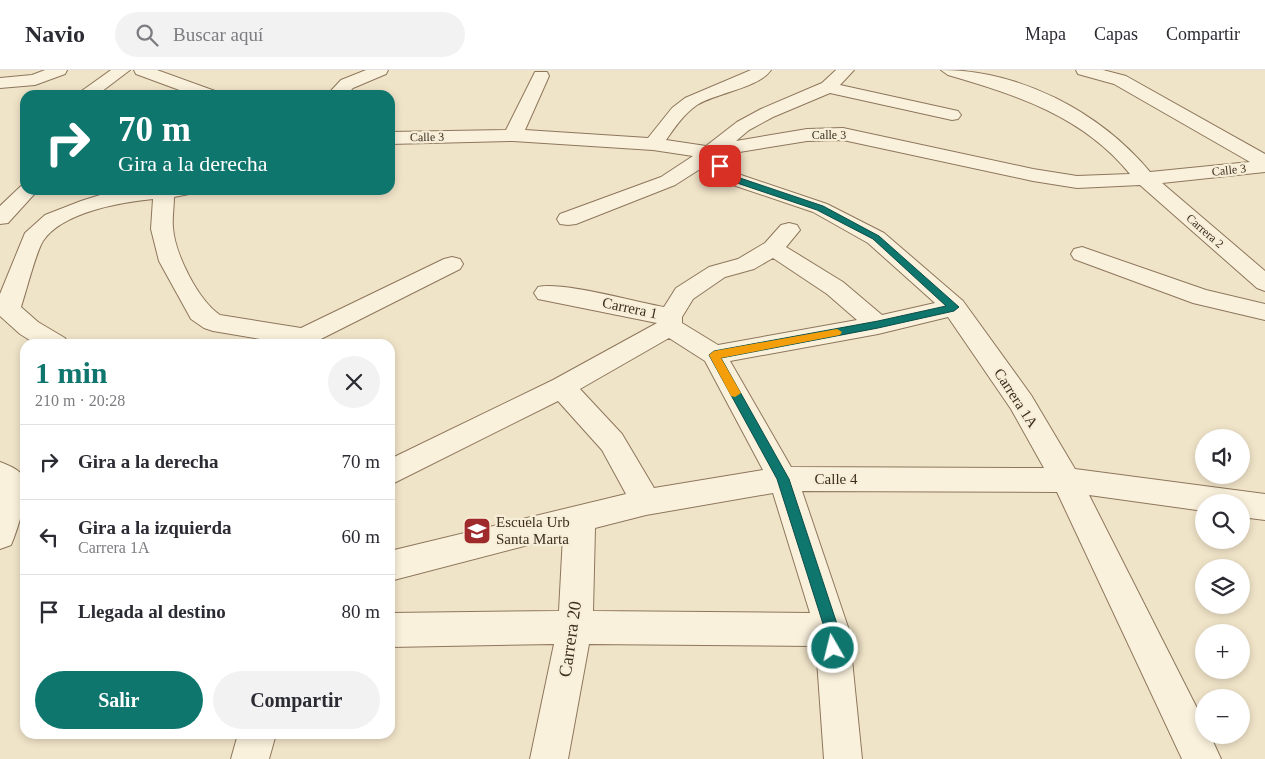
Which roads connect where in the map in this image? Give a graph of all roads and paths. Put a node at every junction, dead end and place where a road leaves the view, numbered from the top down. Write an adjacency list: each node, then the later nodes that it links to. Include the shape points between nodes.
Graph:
1 (58, 70): 12 (street, via 35,80)
2 (122, 70): 14 (street)
3 (142, 70): 15 (street)
4 (380, 70): 16 (street, via 347,84)
5 (763, 70): 20 (street, via 710,92 682,108)
6 (846, 70): 13 (street)
7 (949, 70): 24 (street, Carrera 2, via 1017,90 1060,108 1092,126 1131,160)
8 (1084, 70): 11 (street)
9 (1142, 70): 11 (street)
10 (541, 76): 18 (street)
11 (1120, 80): 22 (street)
12 (0, 83)
13 (828, 87): 17 (street); 21 (street, via 767,113)
14 (92, 90)
15 (196, 90)
16 (341, 90)
17 (952, 115)
18 (513, 135): 19 (street, Calle 3); 20 (street, Calle 3)
19 (395, 138)
20 (653, 144): 21 (street, Calle 3)
21 (707, 152): 24 (street, Calle 3, via 807,134 843,134 1077,182); 29 (street, via 668,181); 37 (street, Carrera 1A, via 734,179 820,208 876,238)
22 (1265, 162)
23 (1265, 166): 24 (street, Calle 3)
24 (1145, 179): 34 (street, Carrera 2)
25 (23, 195): 28 (street)
26 (128, 195): 36 (street, via 88,205 53,220 33,238)
27 (172, 195): 42 (street, via 162,229 170,261 200,313 213,322)
28 (0, 218)
29 (568, 219)
30 (789, 230): 31 (street)
31 (773, 248): 39 (street, via 746,264 717,272 684,294); 40 (street, via 834,288)
32 (1082, 254): 38 (street, via 1201,297)
33 (452, 264): 43 (street)
34 (1265, 283)
35 (546, 294): 39 (street, Carrera 1, via 590,300)
36 (4, 306): 41 (street)
37 (954, 307): 40 (street); 48 (street, Carrera 1A, via 1021,402)
38 (1265, 312)
39 (670, 322): 44 (street, Carrera 1); 45 (street)
40 (878, 324): 44 (street)
41 (48, 339)
42 (291, 339)
43 (298, 339)
44 (714, 355): 47 (street, Carrera 1)
45 (562, 386): 46 (street); 51 (street, via 612,442)
46 (395, 470)
47 (783, 479): 48 (street, Calle 4); 51 (street, Calle 4); 59 (street, Carrera 1)
48 (1066, 480): 50 (street, Calle 4); 64 (street, Carrera 1A)
49 (9, 481): 55 (street)
50 (1195, 497)
51 (646, 502): 54 (street, Calle 4)
52 (1250, 506): 53 (street)
53 (1265, 508)
54 (580, 518): 56 (street, Calle 4); 57 (street, Carrera 20)
55 (0, 535)
56 (395, 565)
57 (575, 627): 58 (street); 59 (street); 62 (street, Carrera 20)
58 (395, 630)
59 (832, 630): 63 (street, Carrera 1)
60 (256, 739): 61 (street)
61 (250, 759)
62 (549, 759)
63 (843, 759)
64 (1202, 759)

